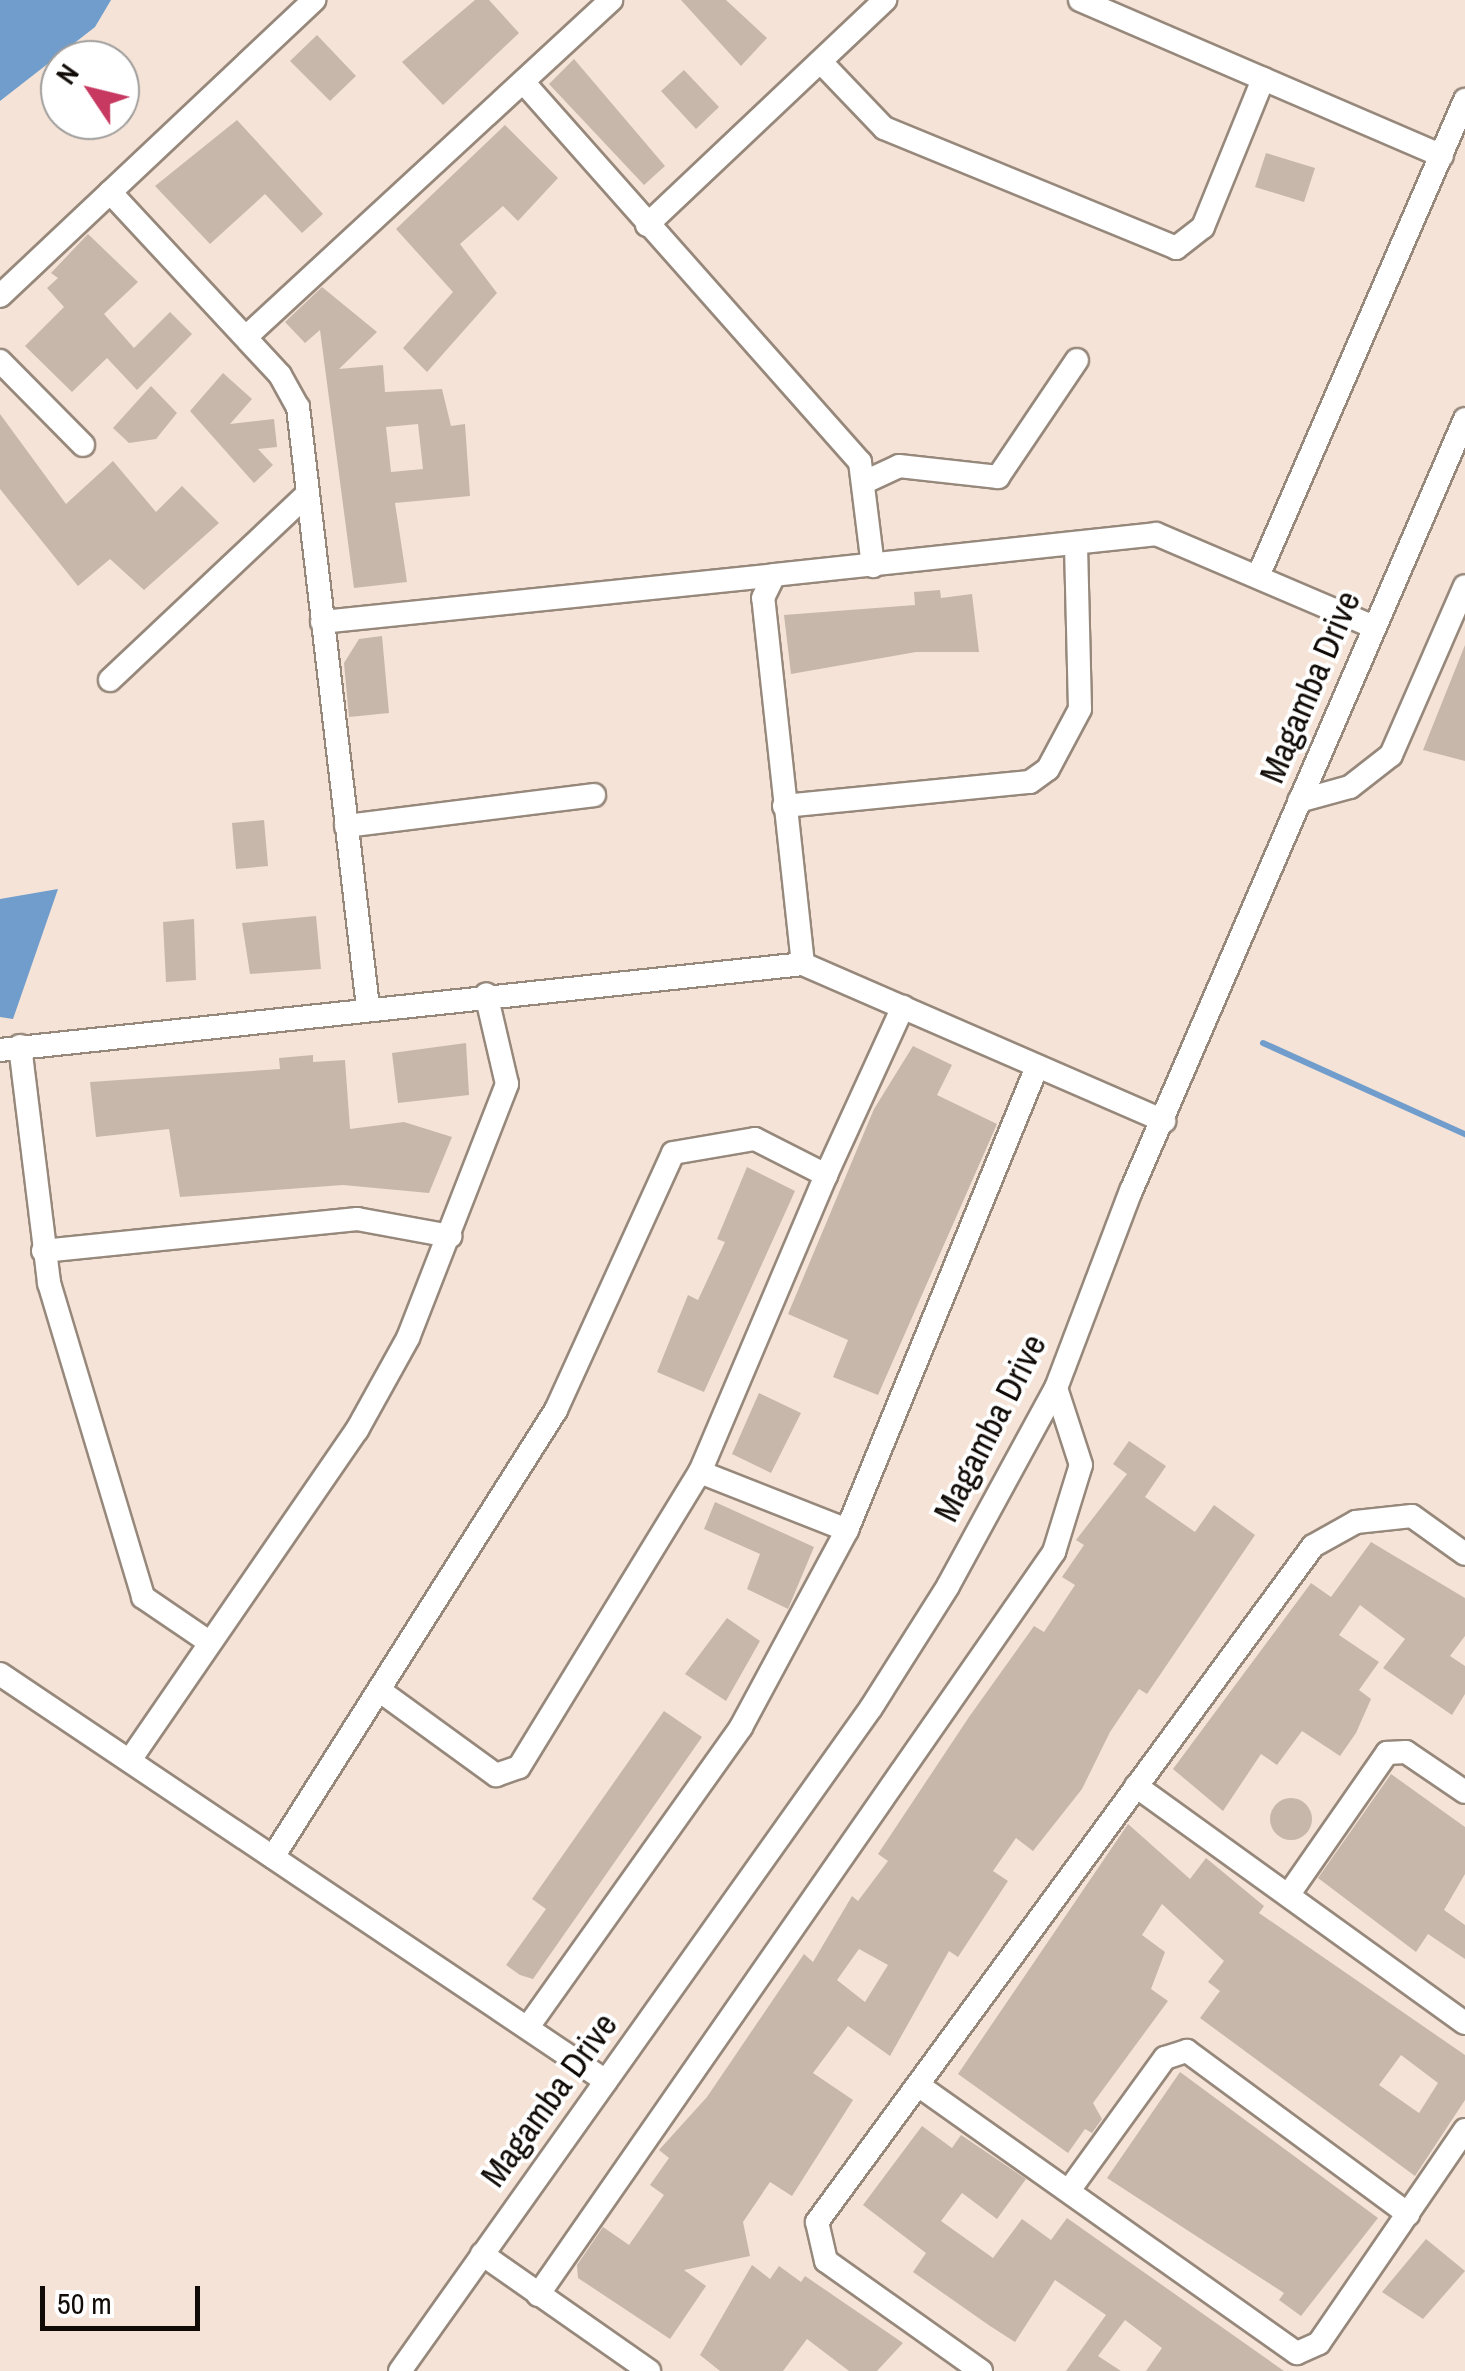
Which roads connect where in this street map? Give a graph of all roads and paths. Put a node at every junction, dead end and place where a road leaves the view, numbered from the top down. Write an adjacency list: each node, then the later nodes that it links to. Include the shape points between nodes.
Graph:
1 (314, 0): 10 (street)
2 (611, 0): 7 (street)
3 (885, 0): 5 (street)
4 (1080, 0): 6 (street)
5 (821, 62): 6 (street, via 884,128 1176,248 1203,227); 11 (street)
6 (1263, 78): 9 (street)
7 (524, 84): 11 (street); 13 (street)
8 (1465, 100): 9 (street)
9 (1442, 156): 22 (street)
10 (110, 192): 12 (street); 13 (street)
11 (647, 225): 18 (street, via 860,462)
12 (0, 296)
13 (246, 337): 19 (street, via 298,407)
14 (0, 360): 17 (street)
15 (1077, 360): 18 (street, via 998,477 899,466)
16 (1465, 419): 26 (street, Magamba Drive)
17 (83, 445)
18 (867, 481): 21 (street)
19 (306, 495): 25 (street); 27 (street)
20 (1076, 543): 21 (street); 22 (street, via 1156,534); 30 (street, via 1080,709 1048,769 1030,782)
21 (873, 566): 23 (street)
22 (1259, 574): 26 (street)
23 (774, 575): 25 (street); 30 (street, via 762,598)
24 (1465, 586): 29 (street, via 1391,755 1350,787)
25 (322, 622): 31 (street)
26 (1374, 627): 29 (street, Magamba Drive)
27 (110, 680)
28 (594, 795): 31 (street)
29 (1299, 801): 38 (street, Magamba Drive)
30 (784, 806): 32 (street)
31 (346, 826): 34 (street)
32 (803, 964): 33 (street); 35 (street)
33 (486, 994): 34 (street); 40 (street, via 507,1084)
34 (368, 1007): 36 (street)
35 (903, 1007): 37 (street); 39 (street)
36 (10, 1048): 41 (street)
37 (1035, 1071): 38 (street); 44 (street)
38 (1164, 1121): 42 (street, Magamba Drive)
39 (826, 1175): 43 (street); 48 (street, via 755,1139 673,1153 556,1410)
40 (450, 1236): 41 (street, via 358,1219); 46 (street, via 357,1430)
41 (43, 1251): 46 (street, via 143,1597)
42 (1056, 1388): 56 (street, Magamba Drive, via 872,1708); 62 (street, via 1081,1465 1054,1552)
43 (700, 1472): 44 (street); 48 (street, via 513,1771 496,1776)
44 (847, 1530): 55 (street, via 741,1728)
45 (1465, 1554): 50 (street, via 1412,1516 1333,1531 1313,1546)
46 (206, 1640): 49 (street)
47 (0, 1674): 49 (street)
48 (383, 1694): 52 (street)
49 (130, 1760): 52 (street)
50 (1136, 1786): 53 (street); 57 (street)
51 (1465, 1792): 53 (street, via 1406,1752 1387,1752)
52 (273, 1857): 55 (street)
53 (1289, 1894): 54 (street)
54 (1465, 2023)
55 (528, 2027): 56 (street)
56 (606, 2082): 61 (street, Magamba Drive)
57 (918, 2085): 59 (street); 65 (street, via 817,2222 816,2240 840,2273)
58 (1465, 2130): 60 (street)
59 (1070, 2189): 60 (street, via 1165,2058 1186,2051); 60 (street, via 1297,2353 1318,2343)
60 (1408, 2214)
61 (482, 2254): 62 (street); 63 (street, Magamba Drive)
62 (538, 2295): 64 (street)
63 (400, 2371)
64 (649, 2371)
65 (981, 2371)

